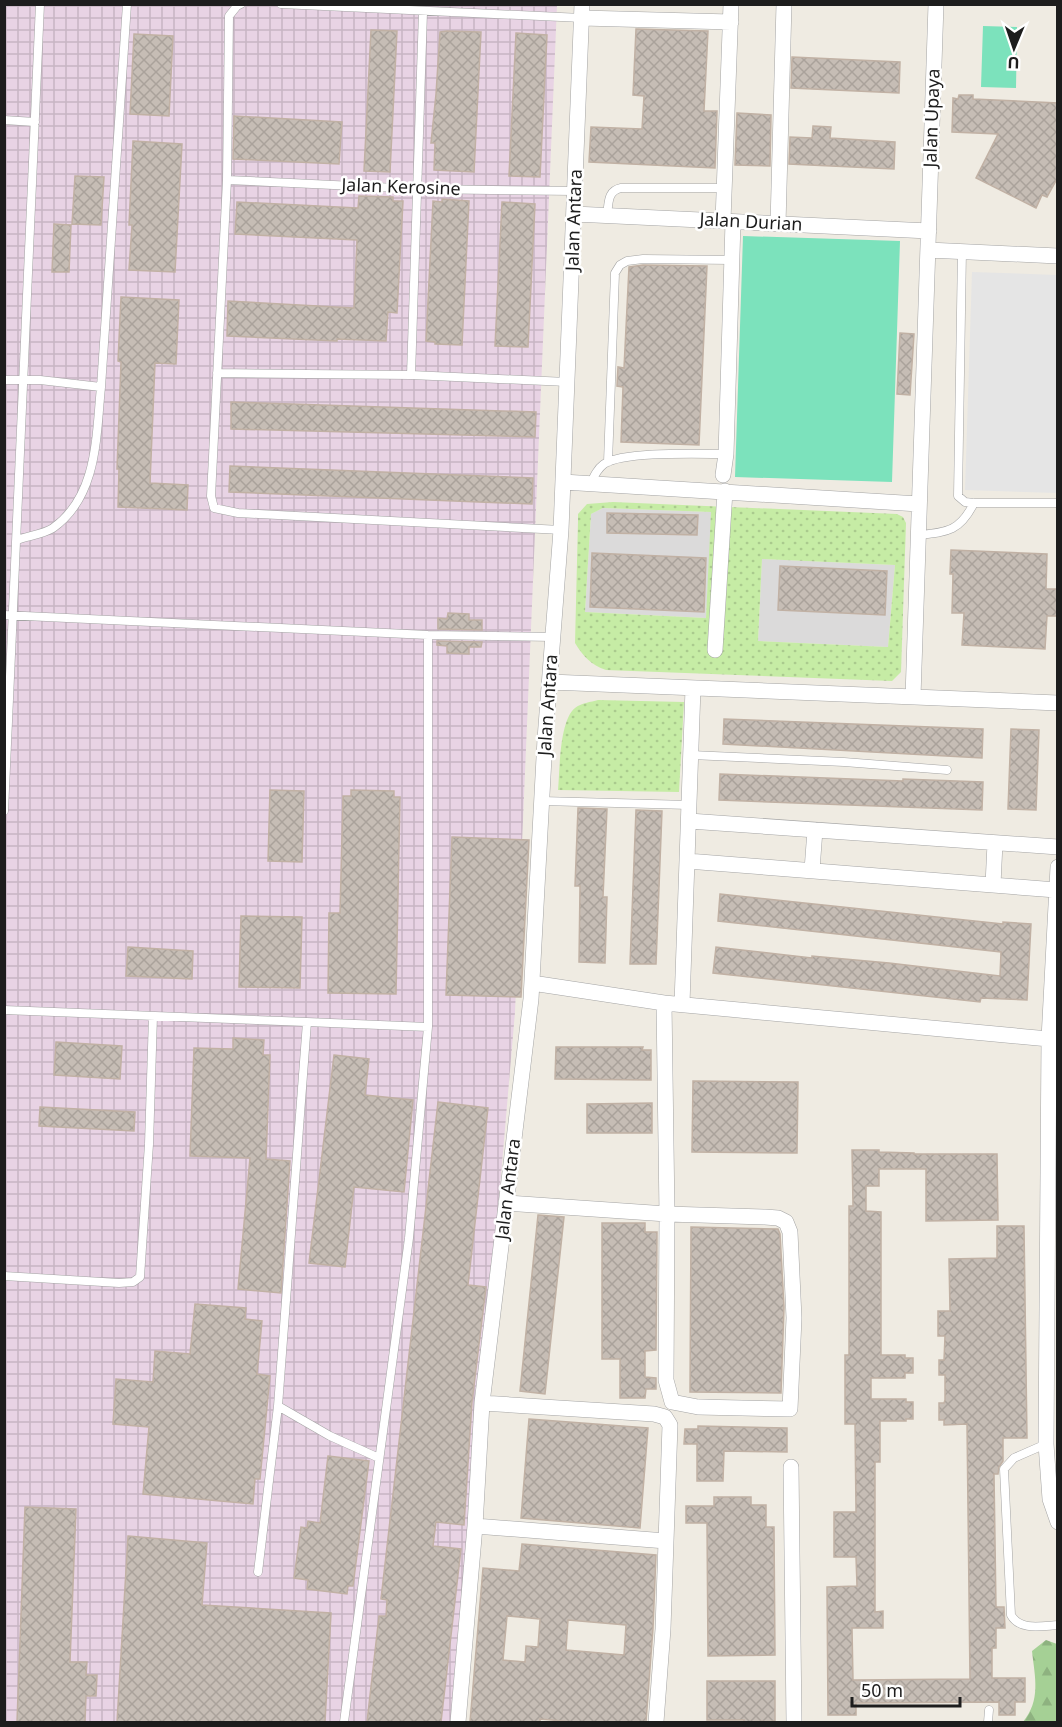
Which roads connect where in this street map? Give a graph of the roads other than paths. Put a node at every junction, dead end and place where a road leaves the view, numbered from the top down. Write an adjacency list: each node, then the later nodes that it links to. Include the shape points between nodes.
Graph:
1 (40, 4): 12 (lane)
2 (127, 4): 31 (lane)
3 (241, 4): 13 (lane, via 229,16)
4 (281, 4): 9 (lane)
5 (731, 4): 10 (street)
6 (784, 4): 20 (street)
7 (936, 4): 21 (street, Jalan Upaya)
8 (582, 11): 9 (lane); 10 (street); 16 (street, Jalan Antara)
9 (423, 12): 15 (lane)
10 (731, 22): 14 (street)
11 (4, 120): 12 (lane)
12 (35, 122): 29 (lane)
13 (227, 180): 15 (lane, Jalan Kerosine); 26 (lane)
14 (724, 188): 18 (lane, via 621,188 612,191); 19 (street)
15 (417, 189): 16 (lane, Jalan Kerosine); 27 (lane)
16 (574, 191): 17 (street, Jalan Antara)
17 (574, 214): 18 (street, Jalan Durian); 30 (street, Jalan Antara)
18 (607, 215): 19 (street, Jalan Durian)
19 (728, 221): 20 (street, Jalan Durian); 25 (street)
20 (778, 224): 21 (street, Jalan Durian)
21 (929, 231): 22 (street, Jalan Upaya)
22 (928, 250): 23 (street); 39 (street, Jalan Upaya)
23 (962, 250): 24 (street); 38 (lane, via 958,496)
24 (1058, 256)
25 (732, 260): 32 (street); 33 (lane, via 643,259 627,261 615,273)
26 (217, 374): 27 (lane); 41 (lane, via 211,496 214,508 238,513)
27 (411, 375): 30 (lane)
28 (4, 380): 29 (lane)
29 (24, 381): 31 (lane); 43 (lane)
30 (567, 382): 35 (street, Jalan Antara)
31 (101, 387): 43 (lane, via 87,486 75,507 51,529)
32 (726, 454): 33 (lane, via 625,457); 34 (street)
33 (608, 462): 36 (lane, via 595,473)
34 (723, 475)
35 (563, 482): 36 (street); 41 (street, Jalan Antara)
36 (591, 483): 37 (street)
37 (725, 491): 39 (street); 48 (street)
38 (974, 503): 40 (lane); 42 (lane, via 966,520 955,528)
39 (919, 504): 42 (street, Jalan Upaya)
40 (1058, 504)
41 (561, 530): 47 (street, Jalan Antara)
42 (919, 535): 51 (street, Jalan Upaya)
43 (17, 540): 45 (lane)
44 (4, 615): 45 (lane)
45 (14, 616): 46 (lane); 57 (lane)
46 (428, 635): 47 (lane); 73 (lane)
47 (554, 637): 49 (street, Jalan Antara)
48 (715, 650)
49 (550, 682): 50 (street); 55 (street, Jalan Antara)
50 (693, 688): 51 (street); 53 (street)
51 (913, 697): 52 (street)
52 (1058, 703)
53 (691, 755): 54 (lane); 56 (street)
54 (947, 770)
55 (542, 801): 56 (lane); 67 (street, Jalan Antara)
56 (689, 805): 58 (street)
57 (4, 811)
58 (688, 821): 59 (street); 62 (street)
59 (815, 830): 60 (street); 64 (street)
60 (994, 843): 61 (street); 65 (street)
61 (1058, 847)
62 (687, 861): 64 (street); 69 (street)
63 (1058, 867): 66 (street)
64 (812, 870): 65 (street)
65 (993, 885): 66 (street)
66 (1056, 890): 74 (street)
67 (532, 983): 68 (street); 75 (street, Jalan Antara)
68 (664, 1003): 69 (street); 76 (street)
69 (682, 1004): 74 (street)
70 (4, 1010): 71 (lane)
71 (153, 1016): 72 (lane); 77 (lane, via 140,1276 133,1282 119,1283)
72 (307, 1022): 73 (lane); 80 (lane)
73 (428, 1027): 82 (lane, via 409,1238)
74 (1049, 1039): 78 (street)
75 (506, 1203): 76 (street); 79 (street, Jalan Antara)
76 (667, 1214): 76 (street, via 765,1217 786,1222 790,1232 794,1318 790,1409 698,1407 672,1402 666,1380)
77 (4, 1276)
78 (1052, 1306): 81 (street)
79 (482, 1403): 85 (street, Jalan Antara); 86 (street, via 665,1417 671,1433)
80 (278, 1406): 82 (lane); 87 (lane)
81 (1046, 1444): 84 (street, via 1050,1499); 88 (lane, via 1014,1458 1004,1469 1011,1614 1024,1626)
82 (379, 1458): 90 (lane)
83 (791, 1467): 93 (street)
84 (1058, 1522)
85 (475, 1526): 86 (street); 91 (street, Jalan Antara)
86 (666, 1541): 92 (street)
87 (258, 1572)
88 (1058, 1625)
89 (989, 1710): 94 (lane)
90 (344, 1722)
91 (458, 1722)
92 (656, 1722)
93 (794, 1722)
94 (988, 1722)

